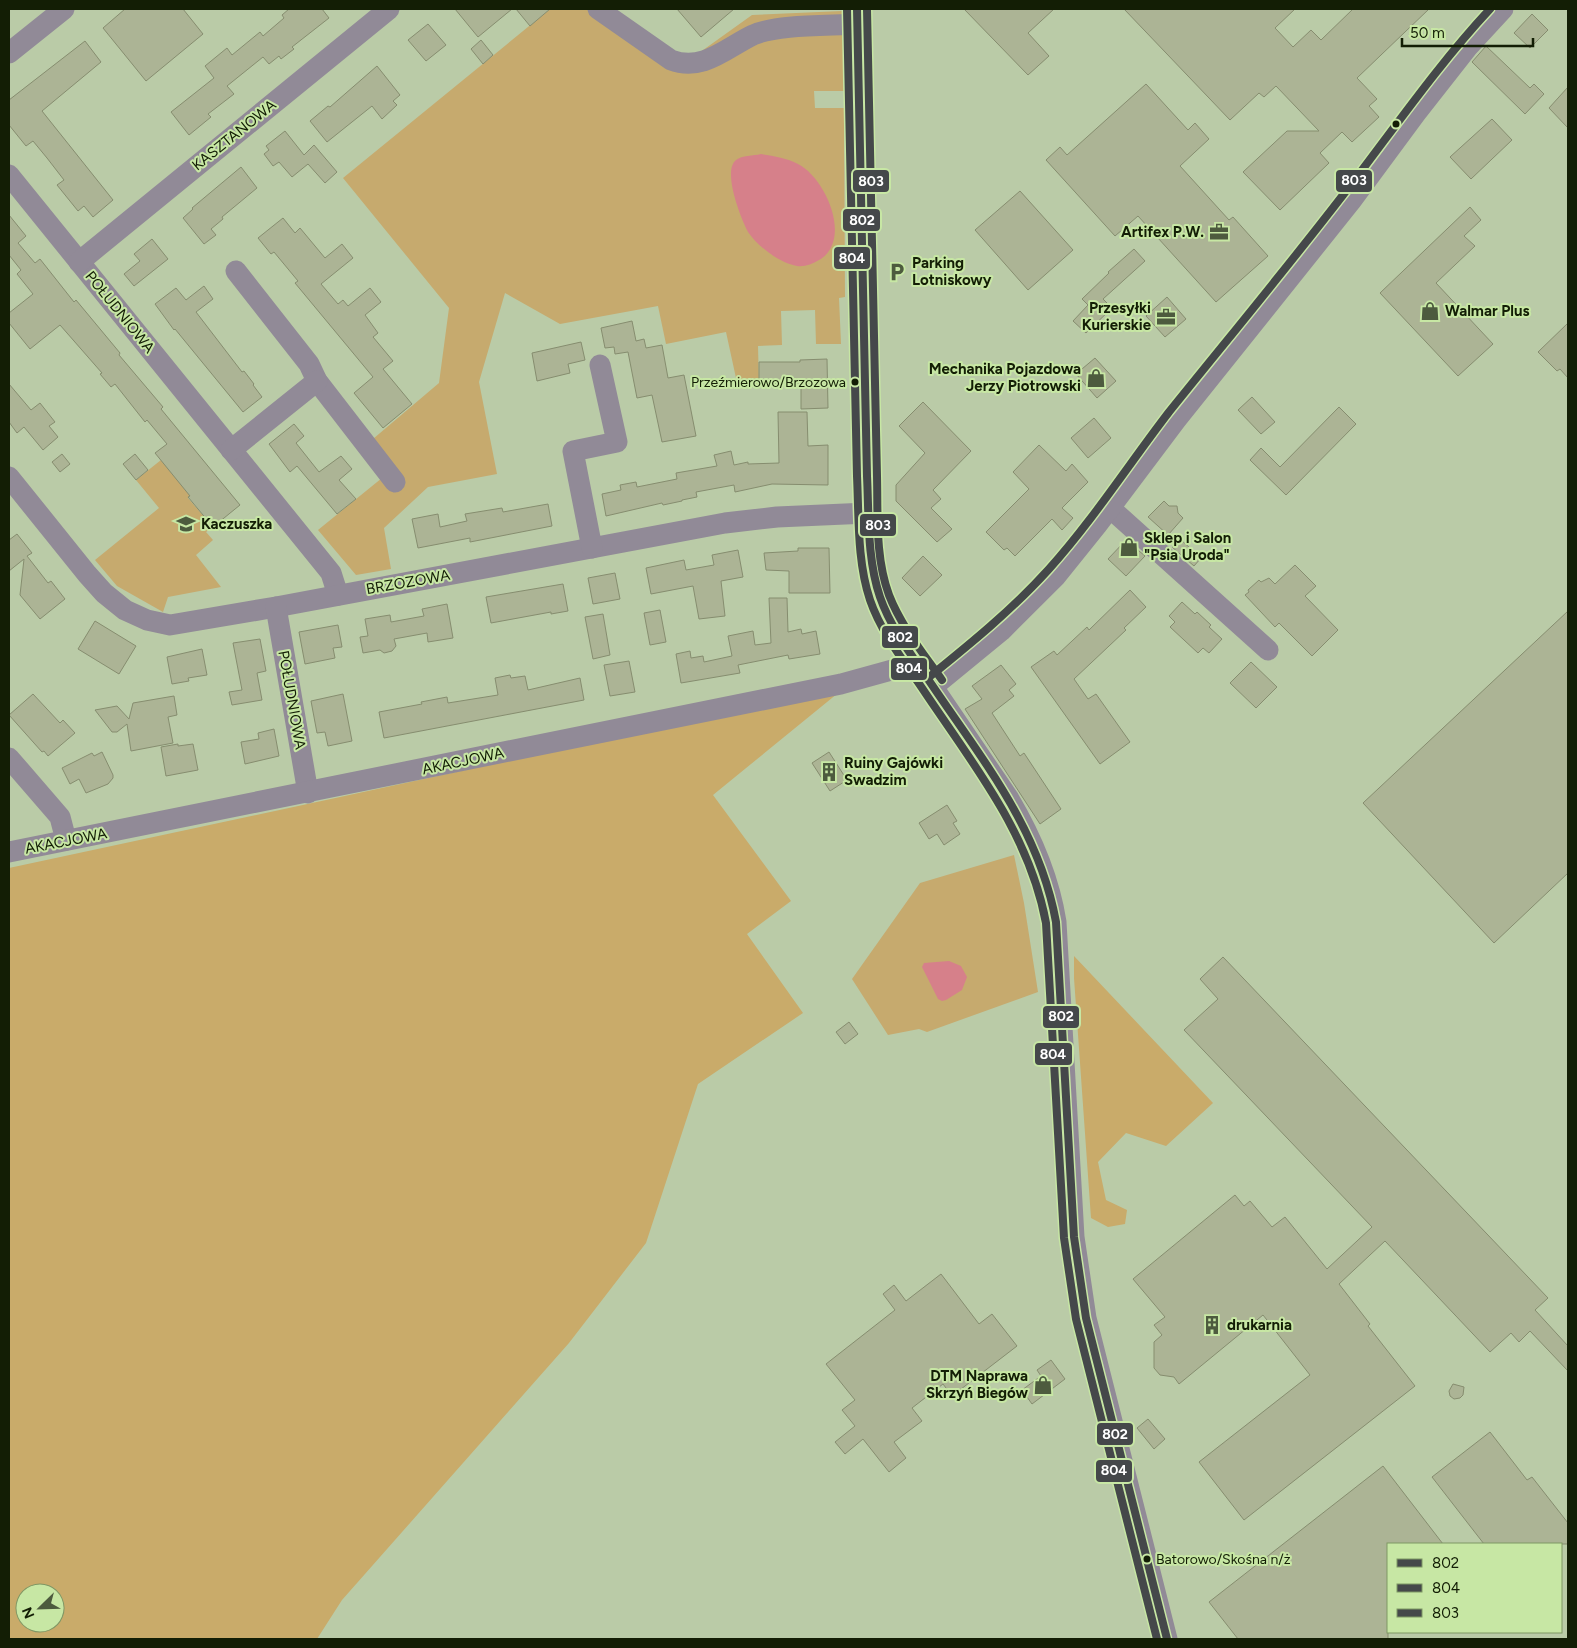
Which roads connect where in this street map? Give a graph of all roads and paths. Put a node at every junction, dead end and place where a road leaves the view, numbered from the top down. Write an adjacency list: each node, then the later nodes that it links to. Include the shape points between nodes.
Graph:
1 (64, 9): 7 (street)
2 (389, 9): 5 (street, KASZTANOWA)
3 (598, 9): 6 (street, via 671,60 685,64 707,61 754,35 773,29)
4 (1503, 9): 16 (street, via 1467,48 1352,201 1176,420)
5 (365, 16): 9 (street, KASZTANOWA)
6 (857, 17): 17 (street)
7 (9, 53)
8 (9, 175): 9 (street, POŁUDNIOWA)
9 (79, 262): 13 (street, POŁUDNIOWA)
10 (236, 271): 12 (street, via 309,364)
11 (600, 366): 18 (street, via 617,442 574,451)
12 (317, 381): 13 (street); 15 (street)
13 (231, 450): 19 (street, POŁUDNIOWA, via 331,573)
14 (9, 477): 20 (street, BRZOZOWA, via 87,574 125,610 147,620 170,625)
15 (395, 482)
16 (1110, 508): 21 (street); 23 (street, via 1056,576 1026,607)
17 (868, 513): 18 (street, BRZOZOWA, via 725,523); 22 (street, via 870,546 880,596)
18 (592, 548): 19 (street, BRZOZOWA)
19 (338, 595): 20 (street, BRZOZOWA)
20 (276, 607): 25 (street, POŁUDNIOWA)
21 (1268, 650)
22 (915, 660): 23 (street); 25 (street, AKACJOWA, via 841,684)
23 (934, 686): 28 (street, via 1025,826 1052,899 1074,1237 1086,1318)
24 (9, 758): 26 (street, via 60,817)
25 (308, 793): 26 (street, AKACJOWA)
26 (66, 840): 27 (street, AKACJOWA)
27 (9, 852)
28 (1167, 1639)

